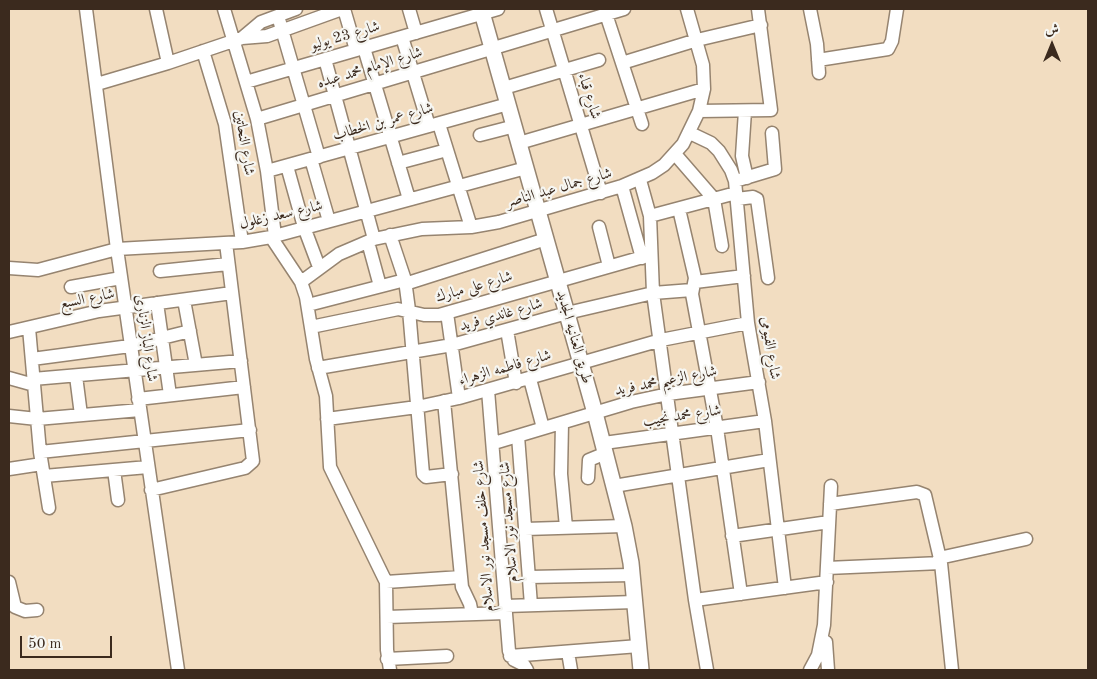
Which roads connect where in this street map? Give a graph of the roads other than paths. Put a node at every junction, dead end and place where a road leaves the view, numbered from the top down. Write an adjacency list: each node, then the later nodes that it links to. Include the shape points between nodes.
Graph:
1 (86, 9): 37 (street, شارع الباز الزنارى)
2 (156, 9): 30 (street)
3 (224, 9): 22 (street)
4 (296, 9): 16 (street)
5 (343, 9): 18 (street); 25 (street)
6 (409, 9): 20 (street)
7 (498, 9): 14 (street, شارع 23 يوليو)
8 (546, 9): 19 (street, شارع قباء)
9 (624, 9): 15 (street, شارع الإمام محمد عبده)
10 (687, 9): 23 (street, شارع جمال عبد الناصر)
11 (758, 9): 17 (street)
12 (810, 9): 29 (street)
13 (897, 9): 29 (street, via 888,49)
14 (482, 11): 20 (street, شارع 23 يوليو); 24 (street, طريق العنانيه الجديد)
15 (606, 14): 19 (street, شارع الإمام محمد عبده); 31 (street)
16 (271, 15): 18 (street); 22 (street)
17 (761, 25): 23 (street); 45 (street, via 771,108 769,111)
18 (282, 30): 22 (street); 32 (street)
19 (553, 31): 24 (street, شارع الإمام محمد عبده); 33 (street, شارع قباء)
20 (416, 33): 21 (street, شارع 23 يوليو)
21 (402, 37): 25 (street, شارع 23 يوليو); 34 (street)
22 (238, 40): 26 (street); 36 (street)
23 (697, 40): 31 (street); 40 (street, شارع جمال عبد الناصر)
24 (492, 48): 34 (street, شارع الإمام محمد عبده); 39 (street, طريق العنانيه الجديد)
25 (360, 49): 27 (street, شارع 23 يوليو); 38 (street)
26 (203, 51): 30 (street); 84 (street, شارع النحاتين, via 226,124)
27 (325, 59): 32 (street, شارع 23 يوليو); 41 (street)
28 (600, 60): 33 (street)
29 (818, 60): 35 (street)
30 (168, 63): 37 (street)
31 (622, 63): 44 (street)
32 (293, 68): 36 (street, شارع 23 يوليو); 43 (street)
33 (564, 70): 39 (street); 50 (street, شارع قباء)
34 (412, 72): 38 (street, شارع الإمام محمد عبده); 49 (street)
35 (819, 73)
36 (246, 82): 47 (street)
37 (96, 84): 88 (street, شارع الباز الزنارى)
38 (374, 84): 41 (street, شارع الإمام محمد عبده); 55 (street)
39 (504, 88): 42 (street, طريق العنانيه الجديد)
40 (704, 89): 44 (street); 46 (street, شارع جمال عبد الناصر)
41 (335, 96): 43 (street, شارع الإمام محمد عبده); 57 (street)
42 (508, 104): 49 (street, شارع عمر بن الخطاب); 51 (street, طريق العنانيه الجديد)
43 (304, 105): 47 (street, شارع الإمام محمد عبده); 60 (street)
44 (637, 109): 48 (street); 50 (street)
45 (745, 111): 46 (street); 68 (street)
46 (699, 112): 52 (street, شارع جمال عبد الناصر)
47 (257, 119): 64 (street)
48 (642, 124)
49 (434, 125): 55 (street, شارع عمر بن الخطاب); 58 (street)
50 (581, 125): 56 (street); 69 (street, شارع قباء)
51 (514, 126): 54 (street); 56 (street, طريق العنانيه الجديد)
52 (690, 132): 59 (street, شارع جمال عبد الناصر); 68 (street, شارع الفيومى, via 719,150 732,170)
53 (772, 133): 68 (street, via 776,168)
54 (480, 135)
55 (390, 137): 57 (street, شارع عمر بن الخطاب); 61 (street)
56 (519, 143): 63 (street, طريق العنانيه الجديد)
57 (349, 149): 60 (street, شارع عمر بن الخطاب); 73 (street)
58 (447, 150): 61 (street); 66 (street)
59 (675, 154): 65 (street, شارع جمال عبد الناصر); 71 (street)
60 (315, 158): 62 (street, شارع عمر بن الخطاب); 76 (street)
61 (398, 163): 70 (street)
62 (287, 166): 64 (street, شارع عمر بن الخطاب); 79 (street)
63 (526, 168): 66 (street, شارع سعد زغلول); 74 (street, طريق العنانيه الجديد)
64 (267, 171): 81 (street)
65 (640, 180): 67 (street, شارع جمال عبد الناصر); 75 (street)
66 (458, 185): 70 (street, شارع سعد زغلول); 77 (street)
67 (622, 186): 69 (street, شارع جمال عبد الناصر); 90 (street)
68 (738, 188): 71 (street); 87 (street, via 757,199); 89 (street, شارع الفيومى)
69 (601, 193): 74 (street, شارع جمال عبد الناصر)
70 (409, 199): 73 (street, شارع سعد زغلول)
71 (714, 199): 72 (street); 86 (street)
72 (679, 209): 75 (street); 103 (street)
73 (366, 210): 76 (street, شارع سعد زغلول); 83 (street)
74 (539, 212): 77 (street, شارع جمال عبد الناصر); 82 (street, طريق العنانيه الجديد)
75 (650, 216): 90 (street)
76 (329, 220): 79 (street, شارع سعد زغلول)
77 (471, 227): 80 (street, شارع جمال عبد الناصر, via 422,229)
78 (600, 227): 92 (street)
79 (304, 228): 81 (street, شارع سعد زغلول); 93 (street)
80 (390, 235): 83 (street, شارع جمال عبد الناصر); 101 (street)
81 (273, 236): 84 (street, شارع سعد زغلول); 100 (street)
82 (546, 239): 99 (street, طريق العنانيه الجديد); 101 (street)
83 (371, 240): 93 (street, شارع جمال عبد الناصر); 102 (street)
84 (242, 242): 85 (street, شارع سعد زغلول)
85 (226, 243): 88 (street, شارع سعد زغلول); 91 (street)
86 (722, 246)
87 (764, 246): 89 (street); 98 (street)
88 (116, 249): 94 (street, شارع سعد زغلول, via 38,270); 97 (street, شارع الباز الزنارى)
89 (742, 250): 96 (street, شارع الفيومى)
90 (646, 256): 92 (street, شارع على مبارك); 106 (street)
91 (228, 264): 95 (street); 105 (street)
92 (610, 266): 99 (street, شارع على مبارك)
93 (319, 267): 100 (street, شارع جمال عبد الناصر)
94 (9, 268)
95 (160, 271)
96 (744, 276): 103 (street, شارع غاندي فريد); 114 (street, شارع الفيومى)
97 (121, 278): 104 (street); 110 (street, شارع الباز الزنارى)
98 (768, 278)
99 (558, 280): 112 (street, شارع على مبارك); 113 (street, طريق العنانيه الجديد)
100 (301, 282): 109 (street)
101 (405, 282): 102 (street); 111 (street)
102 (380, 286): 109 (street)
103 (693, 286): 106 (street, شارع غاندي فريد); 120 (street)
104 (71, 287)
105 (232, 293): 107 (street, شارع السبع); 127 (street)
106 (653, 293): 113 (street, شارع غاندي فريد); 122 (street)
107 (184, 300): 108 (street, شارع السبع); 118 (street)
108 (157, 303): 110 (street, شارع السبع); 121 (street)
109 (308, 305): 115 (street)
110 (125, 308): 116 (street, شارع السبع); 124 (street, شارع الباز الزنارى)
111 (409, 310): 112 (street, شارع على مبارك, via 424,315); 115 (street, شارع على مبارك, via 393,309); 125 (street)
112 (447, 313): 123 (street)
113 (567, 313): 117 (street, شارع غاندي فريد); 128 (street, طريق العنانيه الجديد)
114 (748, 323): 120 (street, شارع فاطمه الزهراء); 137 (street, شارع الفيومى)
115 (311, 327): 131 (street)
116 (29, 328): 119 (street, شارع السبع); 126 (street)
117 (507, 330): 123 (street, شارع غاندي فريد); 138 (street)
118 (190, 331): 121 (street); 129 (street)
119 (9, 332)
120 (699, 332): 122 (street, شارع فاطمه الزهراء); 140 (street)
121 (162, 338): 124 (street); 130 (street)
122 (660, 340): 128 (street, شارع فاطمه الزهراء); 142 (street)
123 (452, 345): 125 (street, شارع غاندي فريد); 144 (street)
124 (130, 346): 126 (street); 132 (street, شارع الباز الزنارى)
125 (412, 352): 131 (street, شارع غاندي فريد); 147 (street)
126 (32, 360): 136 (street)
127 (241, 361): 129 (street); 139 (street)
128 (581, 362): 135 (street, شارع فاطمه الزهراء); 148 (street, طريق العنانيه الجديد)
129 (196, 365): 130 (street)
130 (167, 367): 132 (street); 143 (street)
131 (318, 368): 152 (street, via 326,396)
132 (134, 370): 133 (street); 146 (street, شارع الباز الزنارى)
133 (76, 376): 136 (street); 149 (street)
134 (9, 378): 136 (street)
135 (530, 379): 138 (street, شارع فاطمه الزهراء); 155 (street)
136 (34, 382): 151 (street)
137 (759, 382): 140 (street, شارع الزعيم محمد فريد); 153 (street, شارع الفيومى)
138 (516, 383): 141 (street, شارع فاطمه الزهراء)
139 (244, 387): 143 (street); 157 (street)
140 (710, 388): 142 (street, شارع الزعيم محمد فريد); 156 (street)
141 (488, 390): 144 (street, شارع فاطمه الزهراء); 161 (street, شارع خلف مسجد نور الاسلام)
142 (668, 394): 148 (street, شارع الزعيم محمد فريد); 158 (street)
143 (170, 395): 146 (street)
144 (459, 398): 145 (street, شارع فاطمه الزهراء)
145 (444, 401): 147 (street, شارع فاطمه الزهراء); 169 (street)
146 (139, 404): 149 (street); 160 (street, شارع الباز الزنارى)
147 (417, 406): 152 (street, شارع فاطمه الزهراء); 169 (street, via 424,476)
148 (595, 413): 154 (street, شارع الزعيم محمد فريد); 162 (street, طريق العنانيه الجديد)
149 (81, 415): 151 (street)
150 (9, 416): 151 (street)
151 (37, 419): 164 (street)
152 (327, 419): 191 (street, via 330,467)
153 (765, 422): 156 (street, شارع محمد نجيب); 163 (street, شارع الفيومى)
154 (562, 423): 155 (street, شارع الزعيم محمد فريد); 180 (street, via 561,474)
155 (543, 428): 159 (street, شارع الزعيم محمد فريد)
156 (716, 428): 158 (street, شارع محمد نجيب); 166 (street)
157 (250, 430): 160 (street); 174 (street, via 254,456 250,466)
158 (673, 434): 162 (street, شارع محمد نجيب); 170 (street)
159 (518, 436): 161 (street, شارع الزعيم محمد فريد); 181 (street, شارع مسجد نور الاسلام)
160 (144, 441): 164 (street); 165 (street, شارع الباز الزنارى)
161 (494, 442): 199 (street, شارع خلف مسجد نور الاسلام)
162 (605, 448): 171 (street, via 589,460); 172 (street, طريق العنانيه الجديد)
163 (769, 460): 166 (street); 182 (street, شارع الفيومى)
164 (42, 464): 167 (street); 168 (street); 177 (street)
165 (148, 467): 168 (street); 174 (street, شارع الباز الزنارى)
166 (722, 468): 170 (street); 183 (street)
167 (9, 469)
168 (114, 470): 175 (street)
169 (452, 474): 188 (street)
170 (679, 476): 172 (street); 195 (street)
171 (588, 478)
172 (614, 486): 179 (street, طريق العنانيه الجديد)
173 (831, 486): 176 (street)
174 (151, 490): 208 (street, شارع الباز الزنارى)
175 (118, 500)
176 (830, 504): 178 (street); 185 (street, via 922,492 927,499)
177 (49, 508)
178 (829, 522): 182 (street); 186 (street)
179 (624, 526): 180 (street); 187 (street, طريق العنانيه الجديد)
180 (566, 527): 181 (street)
181 (525, 529): 189 (street, شارع مسجد نور الاسلام)
182 (778, 530): 183 (street); 193 (street, شارع الفيومى)
183 (732, 536): 194 (street)
184 (1026, 539): 185 (street)
185 (940, 561): 186 (street); 215 (street)
186 (827, 568): 192 (street)
187 (632, 575): 189 (street); 196 (street, طريق العنانيه الجديد)
188 (461, 577): 191 (street); 200 (street)
189 (529, 577): 197 (street, شارع مسجد نور الاسلام)
190 (9, 582): 198 (street, via 15,607 24,611)
191 (386, 582): 201 (street)
192 (827, 582): 193 (street); 202 (street)
193 (785, 588): 194 (street)
194 (741, 594): 195 (street)
195 (695, 600): 212 (street)
196 (635, 602): 197 (street); 203 (street, طريق العنانيه الجديد)
197 (531, 605): 199 (street)
198 (37, 610)
199 (506, 610): 200 (street); 206 (street, شارع خلف مسجد نور الاسلام)
200 (472, 614): 201 (street)
201 (387, 618): 207 (street)
202 (824, 625): 213 (street, via 818,655); 214 (street)
203 (639, 646): 204 (street); 211 (street, طريق العنانيه الجديد)
204 (568, 652): 206 (street); 210 (street)
205 (447, 656): 207 (street)
206 (510, 656): 209 (street)
207 (388, 665)
208 (178, 670)
209 (527, 670)
210 (571, 670)
211 (642, 670)
212 (707, 670)
213 (810, 670)
214 (828, 670)
215 (952, 670)

